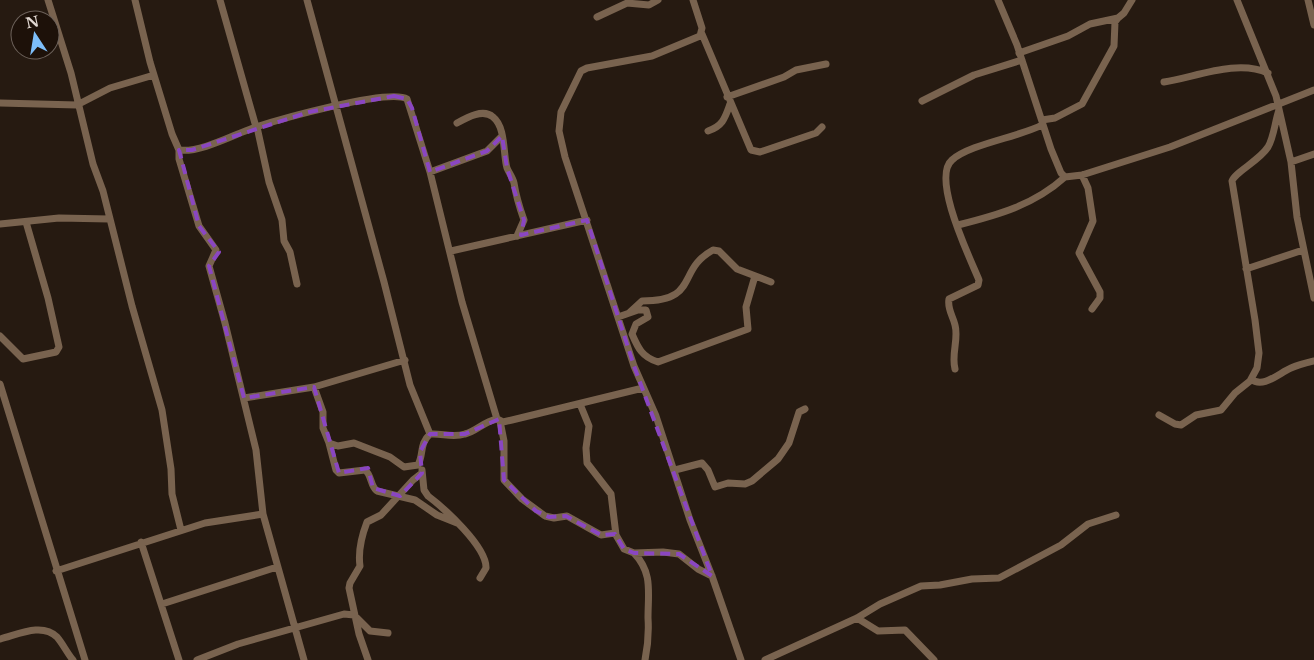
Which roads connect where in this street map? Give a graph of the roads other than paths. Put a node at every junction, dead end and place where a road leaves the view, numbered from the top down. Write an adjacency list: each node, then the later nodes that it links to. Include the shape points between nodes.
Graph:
1 (48, 0): 25 (street, via 71,73)
2 (135, 0): 19 (street)
3 (220, 0): 30 (street)
4 (307, 0): 26 (street)
5 (658, 0): 11 (street, via 649,6 627,4)
6 (693, 0): 14 (street)
7 (998, 0): 15 (street)
8 (1132, 0): 12 (street)
9 (1237, 0): 18 (street)
10 (1308, 0): 13 (street)
11 (597, 17)
12 (1118, 18): 15 (street, via 1090,24 1068,36); 28 (street, via 1114,46 1082,104)
13 (1314, 25)
14 (702, 34): 22 (street); 41 (street, via 652,56 587,68 578,76 561,112 559,131)
15 (1019, 52): 16 (street)
16 (1022, 60): 23 (street, via 974,75); 28 (street)
17 (826, 64): 22 (street, via 796,70)
18 (1268, 73): 20 (street, via 1250,67 1215,70); 27 (street)
19 (154, 75): 25 (street, via 110,88); 34 (street)
20 (1164, 82)
21 (1314, 90): 27 (street)
22 (728, 100): 31 (street, via 751,150 760,152 816,133); 32 (street, via 724,122)
23 (922, 101)
24 (0, 103): 25 (street)
25 (77, 105): 40 (street)
26 (334, 106): 30 (street); 37 (street, via 394,96 407,99); 57 (street)
27 (1278, 106): 36 (street); 38 (street); 48 (street, via 1269,146 1232,182)
28 (1042, 122): 39 (street); 44 (street, via 952,160 945,185)
29 (457, 123): 33 (street, via 472,115 487,114 494,117)
30 (256, 127): 34 (street, via 192,150); 51 (street)
31 (822, 127)
32 (708, 131)
33 (502, 136): 37 (street, via 487,151); 45 (street, via 507,168 514,181 516,202 524,220)
34 (179, 150): 64 (street, via 199,226 216,250 209,266)
35 (1314, 154): 36 (street)
36 (1291, 162): 46 (street)
37 (430, 172): 47 (street)
38 (1082, 175): 39 (street); 53 (street, via 1088,188 1093,221 1079,253 1100,292 1100,298)
39 (1065, 177): 44 (street, via 1028,204)
40 (109, 219): 42 (street, via 59,218); 78 (street, via 162,410 172,494)
41 (587, 220): 45 (street); 55 (street)
42 (26, 222): 43 (street); 56 (street, via 58,347 56,352 23,359)
43 (0, 224)
44 (958, 225): 59 (street, via 979,280 974,288 949,299 956,333)
45 (517, 236): 47 (street)
46 (1303, 250): 48 (street); 52 (street)
47 (451, 251): 68 (street, via 462,302)
48 (1246, 269): 60 (street, via 1259,354)
49 (755, 276): 50 (street); 54 (street, via 737,269 713,250 696,266 680,292 660,301 642,301); 54 (street, via 746,307 748,329 658,362 639,351 632,334 636,324 648,317 646,310)
50 (771, 282)
51 (297, 284)
52 (1314, 298)
53 (1092, 309)
54 (628, 314): 55 (street)
55 (618, 317): 63 (street)
56 (0, 336)
57 (405, 360): 62 (street); 69 (street, via 410,385)
58 (1314, 361): 60 (street, via 1292,367 1264,382)
59 (955, 369)
60 (1251, 379): 67 (street, via 1221,410 1196,415 1181,425)
61 (0, 384): 83 (street)
62 (314, 387): 64 (street); 70 (street)
63 (644, 388): 65 (street); 72 (street)
64 (244, 398): 75 (street, via 256,450)
65 (580, 404): 68 (street); 79 (street, via 589,426 586,463 611,494)
66 (805, 409): 72 (street, via 799,412 789,443 778,459 752,481 715,487 702,463)
67 (1159, 415)
68 (499, 420): 69 (street, via 486,422 465,434); 79 (street, via 504,441 504,480 522,499 549,517 567,516 601,535)
69 (430, 434): 71 (street, via 422,442)
70 (329, 443): 71 (street, via 338,446 354,443 381,453 404,467 418,465); 74 (street, via 339,473 365,470 377,491)
71 (420, 460): 73 (street)
72 (675, 470): 84 (street)
73 (422, 473): 74 (street); 77 (street, via 428,496)
74 (400, 496): 77 (street, via 423,504 437,515); 87 (street, via 381,515 369,520 364,530 358,558 360,566 349,588)
75 (263, 514): 78 (street); 82 (street)
76 (1116, 515): 88 (street, via 1088,524 1061,545 999,578 921,586)
77 (457, 523): 85 (street, via 484,557 486,568)
78 (181, 530): 80 (street)
79 (615, 533): 81 (street, via 624,549)
80 (141, 542): 83 (street); 86 (street)
81 (634, 553): 84 (street, via 678,554); 98 (street, via 643,562 648,576 650,632)
82 (277, 567): 86 (street); 89 (street)
83 (56, 571): 93 (street)
84 (712, 576): 99 (street)
85 (480, 578)
86 (162, 604): 94 (street)
87 (354, 615): 89 (street, via 344,614); 90 (street, via 370,631); 97 (street)
88 (857, 618): 100 (street); 101 (street, via 878,631 905,630)
89 (294, 629): 95 (street, via 238,644); 96 (street)
90 (388, 633)
91 (0, 638): 92 (street, via 28,630 46,631 56,636)
92 (73, 660)
93 (85, 660)
94 (179, 660)
95 (197, 660)
96 (304, 660)
97 (368, 660)
98 (644, 660)
99 (741, 660)
100 (765, 660)
101 (934, 660)

